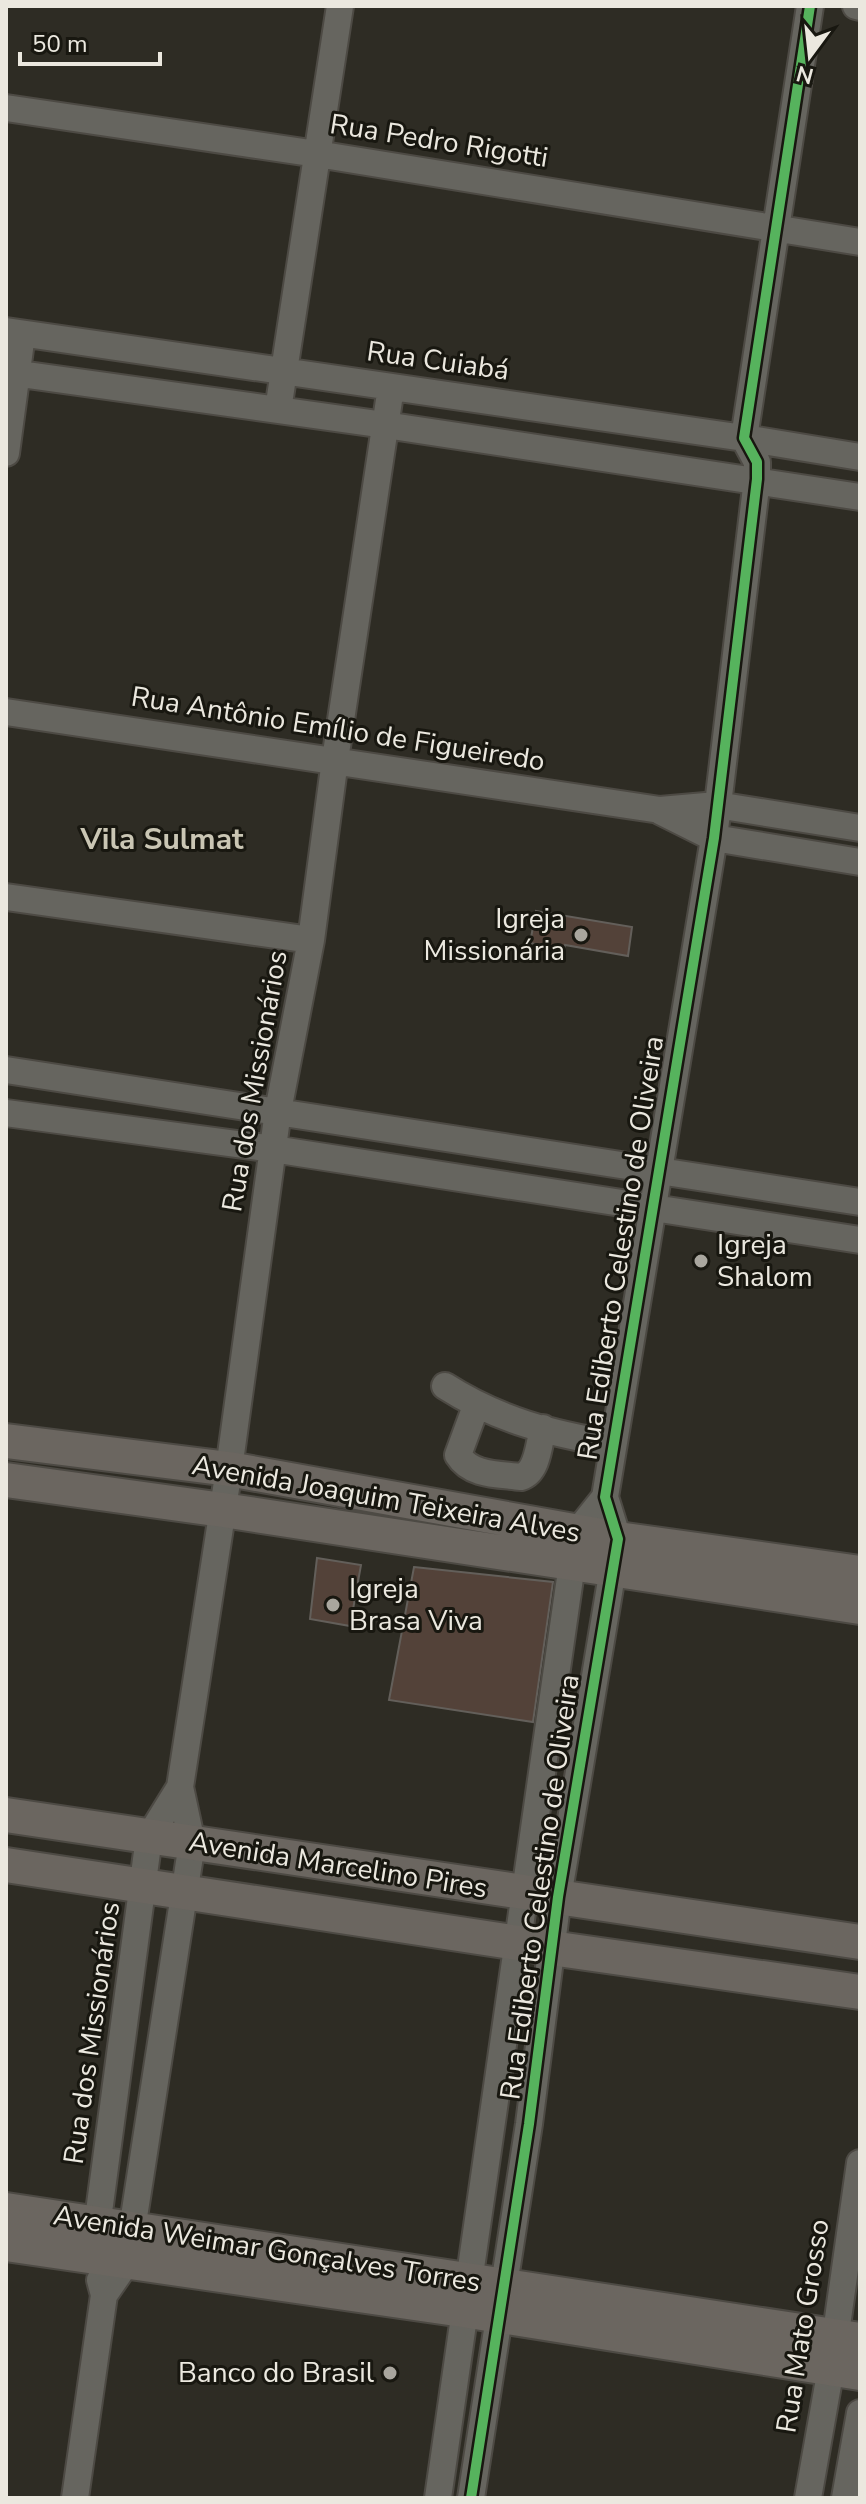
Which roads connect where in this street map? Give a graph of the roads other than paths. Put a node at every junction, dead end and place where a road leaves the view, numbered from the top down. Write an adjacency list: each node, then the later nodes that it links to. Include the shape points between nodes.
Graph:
1 (340, 6): 4 (street)
2 (810, 6): 5 (street, Rua Ediberto Celestino de Oliveira)
3 (6, 108): 4 (street, Rua Pedro Rigotti)
4 (317, 154): 5 (street, Rua Pedro Rigotti); 8 (street)
5 (776, 229): 6 (street, Rua Pedro Rigotti); 13 (street, Rua Ediberto Celestino de Oliveira)
6 (860, 242)
7 (14, 333): 8 (street, Rua Cuiabá); 9 (street)
8 (284, 371): 10 (street, Rua Cuiabá); 11 (street)
9 (11, 373): 11 (street); 14 (street)
10 (391, 387): 12 (street, Rua dos Missionários); 13 (street, Rua Cuiabá)
11 (278, 410): 12 (street)
12 (385, 425): 16 (street); 19 (street, Rua dos Missionários)
13 (744, 438): 15 (street, Rua Cuiabá); 16 (street, Rua Ediberto Celestino de Oliveira, via 757,462)
14 (6, 453)
15 (860, 457)
16 (757, 479): 17 (street); 20 (street, Rua Ediberto Celestino de Oliveira)
17 (860, 497)
18 (6, 712): 19 (street, Rua Antônio Emílio de Figueiredo)
19 (335, 760): 21 (street, Rua Antônio Emílio de Figueiredo); 26 (street, Rua dos Missionários)
20 (717, 805): 21 (street, Rua Antônio Emílio de Figueiredo); 22 (street, Rua Antônio Emílio de Figueiredo); 23 (street, Rua Ediberto Celestino de Oliveira)
21 (660, 810): 23 (street, Rua Antônio Emílio de Figueiredo)
22 (860, 828)
23 (714, 838): 24 (street, Rua Antônio Emílio de Figueiredo); 31 (street, Rua Ediberto Celestino de Oliveira)
24 (860, 862)
25 (6, 897): 26 (street)
26 (311, 940): 28 (street, Rua dos Missionários)
27 (6, 1070): 28 (street)
28 (278, 1111): 30 (street, Rua dos Missionários); 31 (street)
29 (6, 1113): 30 (street)
30 (273, 1149): 33 (street); 40 (street, Rua dos Missionários)
31 (658, 1170): 32 (street); 33 (street, Rua Ediberto Celestino de Oliveira)
32 (860, 1202)
33 (652, 1207): 34 (street); 39 (street, Rua Ediberto Celestino de Oliveira)
34 (860, 1240)
35 (445, 1386): 36 (street)
36 (476, 1406): 37 (street); 37 (street, via 458,1455 474,1470 528,1475)
37 (543, 1428): 39 (street)
38 (6, 1441): 40 (main road, Avenida Joaquim Teixeira Alves)
39 (613, 1444): 42 (street, Rua Ediberto Celestino de Oliveira)
40 (229, 1469): 43 (street, Rua dos Missionários); 44 (main road, Avenida Joaquim Teixeira Alves)
41 (6, 1480): 43 (main road, Avenida Joaquim Teixeira Alves)
42 (605, 1497): 44 (street, Rua Ediberto Celestino de Oliveira); 45 (street, Rua Ediberto Celestino de Oliveira)
43 (223, 1510): 44 (main road, Avenida Joaquim Teixeira Alves); 48 (street, Rua dos Missionários)
44 (574, 1548): 45 (main road, Avenida Joaquim Teixeira Alves); 55 (street, Rua Ediberto Celestino de Oliveira)
45 (615, 1554): 46 (main road, Avenida Joaquim Teixeira Alves); 47 (main road, Avenida Joaquim Teixeira Alves); 56 (street, Rua Ediberto Celestino de Oliveira)
46 (860, 1573)
47 (860, 1607)
48 (180, 1787): 50 (street, Rua dos Missionários); 51 (street, Rua dos Missionários)
49 (6, 1815): 50 (main road, Avenida Marcelino Pires)
50 (149, 1837): 51 (main road, Avenida Marcelino Pires); 53 (street, Rua dos Missionários)
51 (192, 1843): 54 (street, Rua dos Missionários); 55 (main road, Avenida Marcelino Pires)
52 (6, 1865): 53 (main road, Avenida Marcelino Pires)
53 (145, 1885): 54 (main road, Avenida Marcelino Pires); 65 (street, Rua dos Missionários)
54 (183, 1891): 57 (main road, Avenida Marcelino Pires); 66 (street, Rua dos Missionários)
55 (523, 1893): 56 (main road, Avenida Marcelino Pires); 57 (street, Rua Ediberto Celestino de Oliveira)
56 (558, 1897): 58 (main road, Avenida Marcelino Pires); 59 (street, Rua Ediberto Celestino de Oliveira)
57 (516, 1942): 59 (main road, Avenida Marcelino Pires); 61 (street, Rua Ediberto Celestino de Oliveira)
58 (860, 1942)
59 (551, 1948): 60 (main road, Avenida Marcelino Pires); 62 (street, Rua Ediberto Celestino de Oliveira)
60 (860, 1992)
61 (491, 2119): 62 (street); 70 (street, Rua Ediberto Celestino de Oliveira)
62 (529, 2124): 72 (street, Rua Ediberto Celestino de Oliveira)
63 (860, 2163): 73 (street, Rua Mato Grosso)
64 (6, 2210): 65 (main road, Avenida Weimar Gonçalves Torres)
65 (97, 2224): 66 (main road, Avenida Weimar Gonçalves Torres); 68 (street, Rua dos Missionários)
66 (132, 2229): 69 (street, Rua dos Missionários); 70 (main road, Avenida Weimar Gonçalves Torres)
67 (6, 2244): 68 (main road, Avenida Weimar Gonçalves Torres)
68 (93, 2257): 69 (main road, Avenida Weimar Gonçalves Torres); 71 (street, Rua dos Missionários)
69 (127, 2262): 70 (main road, Avenida Weimar Gonçalves Torres); 71 (street, Rua dos Missionários)
70 (465, 2294): 72 (main road, Avenida Weimar Gonçalves Torres); 76 (street, Rua Ediberto Celestino de Oliveira)
71 (104, 2295): 75 (street, Rua dos Missionários)
72 (502, 2300): 73 (main road, Avenida Weimar Gonçalves Torres); 77 (street, Rua Ediberto Celestino de Oliveira)
73 (846, 2354): 78 (street, Rua Mato Grosso)
74 (860, 2413): 79 (street)
75 (75, 2498)
76 (438, 2498)
77 (471, 2498)
78 (808, 2498)
79 (845, 2498)

